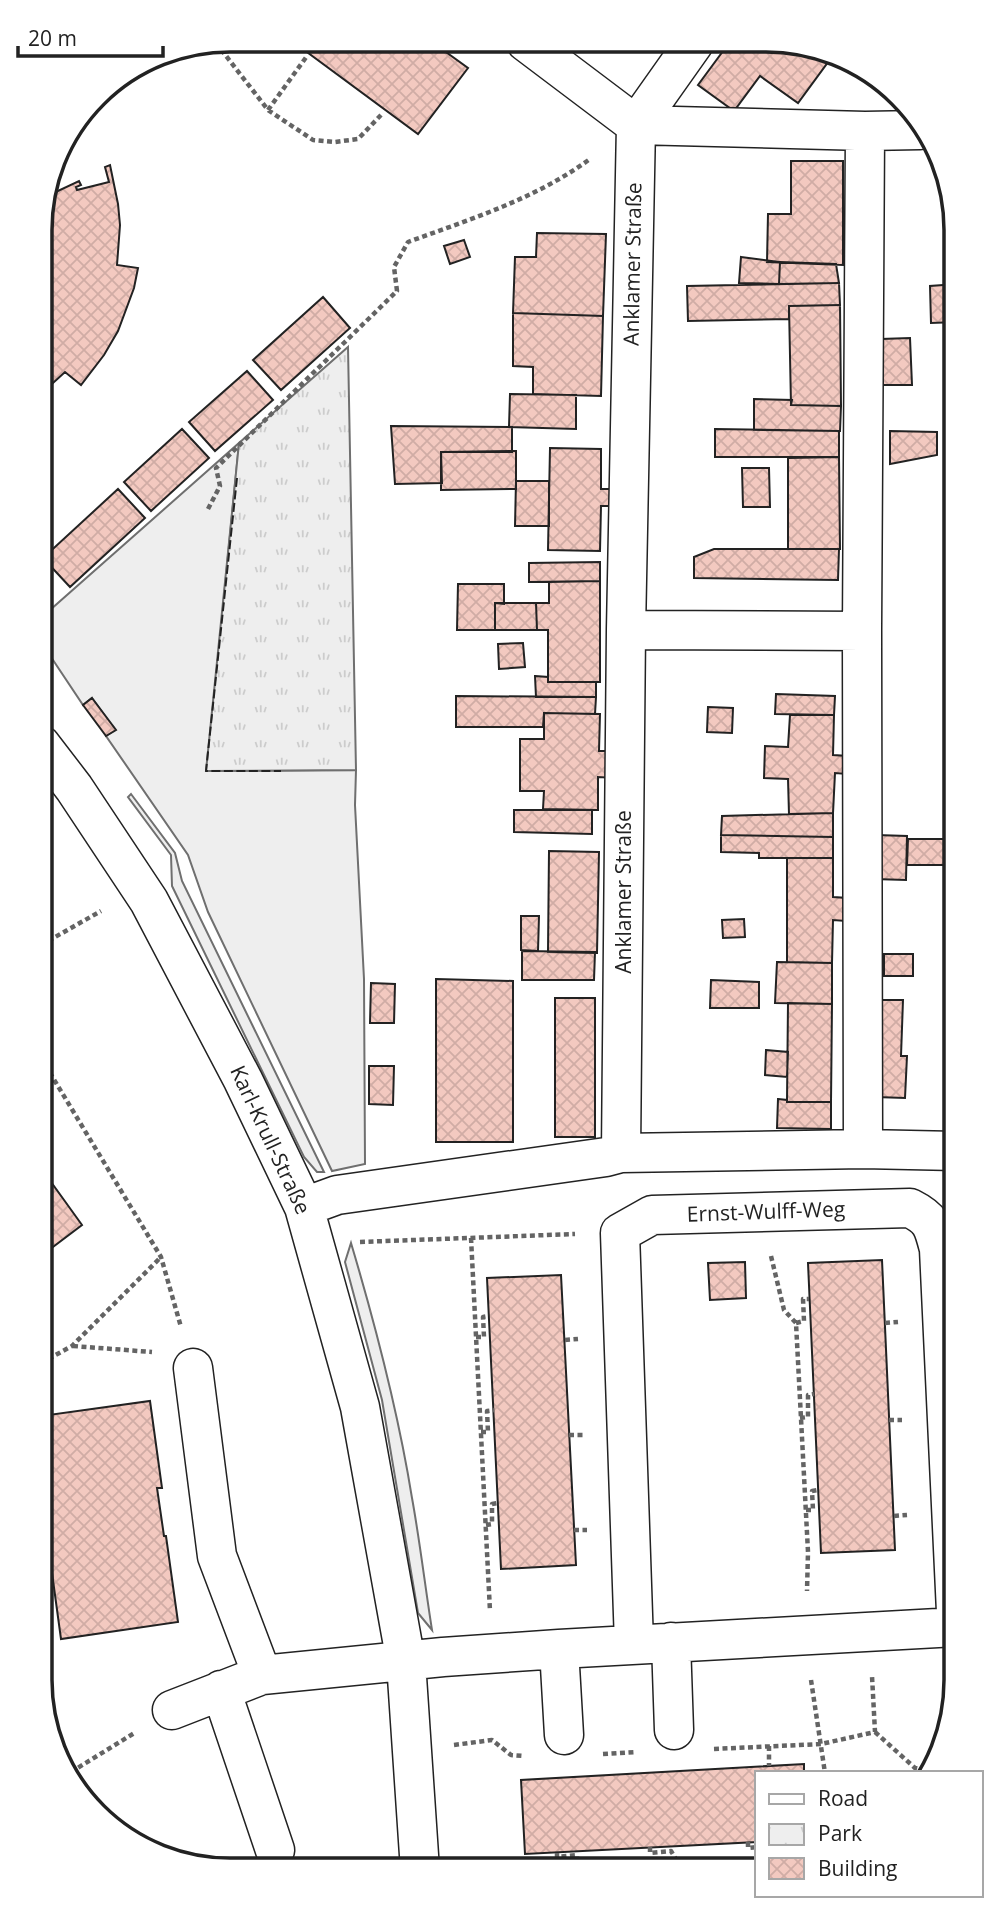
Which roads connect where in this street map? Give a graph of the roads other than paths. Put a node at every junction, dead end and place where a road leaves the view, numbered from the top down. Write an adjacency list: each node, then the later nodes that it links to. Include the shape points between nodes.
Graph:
1 (539, 52): 3 (street)
2 (688, 52): 3 (street)
3 (636, 125): 5 (street); 6 (street, Anklamer Straße)
4 (913, 130): 5 (street)
5 (865, 131): 7 (street)
6 (626, 630): 7 (street); 11 (street, Anklamer Straße)
7 (862, 631): 9 (street)
8 (52, 759): 12 (street, Karl-Krull-Straße, via 149,901)
9 (863, 1149): 10 (street); 11 (street)
10 (944, 1151)
11 (621, 1153): 12 (street, via 337,1195)
12 (304, 1207): 19 (street, Karl-Krull-Straße, via 360,1407)
13 (944, 1356): 17 (street, Ernst-Wulff-Weg, via 939,1249 933,1225 910,1208 652,1215 620,1233)
14 (191, 1361): 20 (street, via 218,1556)
15 (944, 1628): 16 (street)
16 (671, 1642): 17 (street); 23 (street)
17 (634, 1644): 18 (street)
18 (559, 1648): 19 (street); 24 (street)
19 (406, 1662): 20 (street); 26 (street, Karl-Krull-Straße)
20 (262, 1675): 21 (street)
21 (221, 1690): 22 (street); 25 (street)
22 (172, 1710)
23 (674, 1730)
24 (564, 1735)
25 (275, 1850)
26 (419, 1858)

